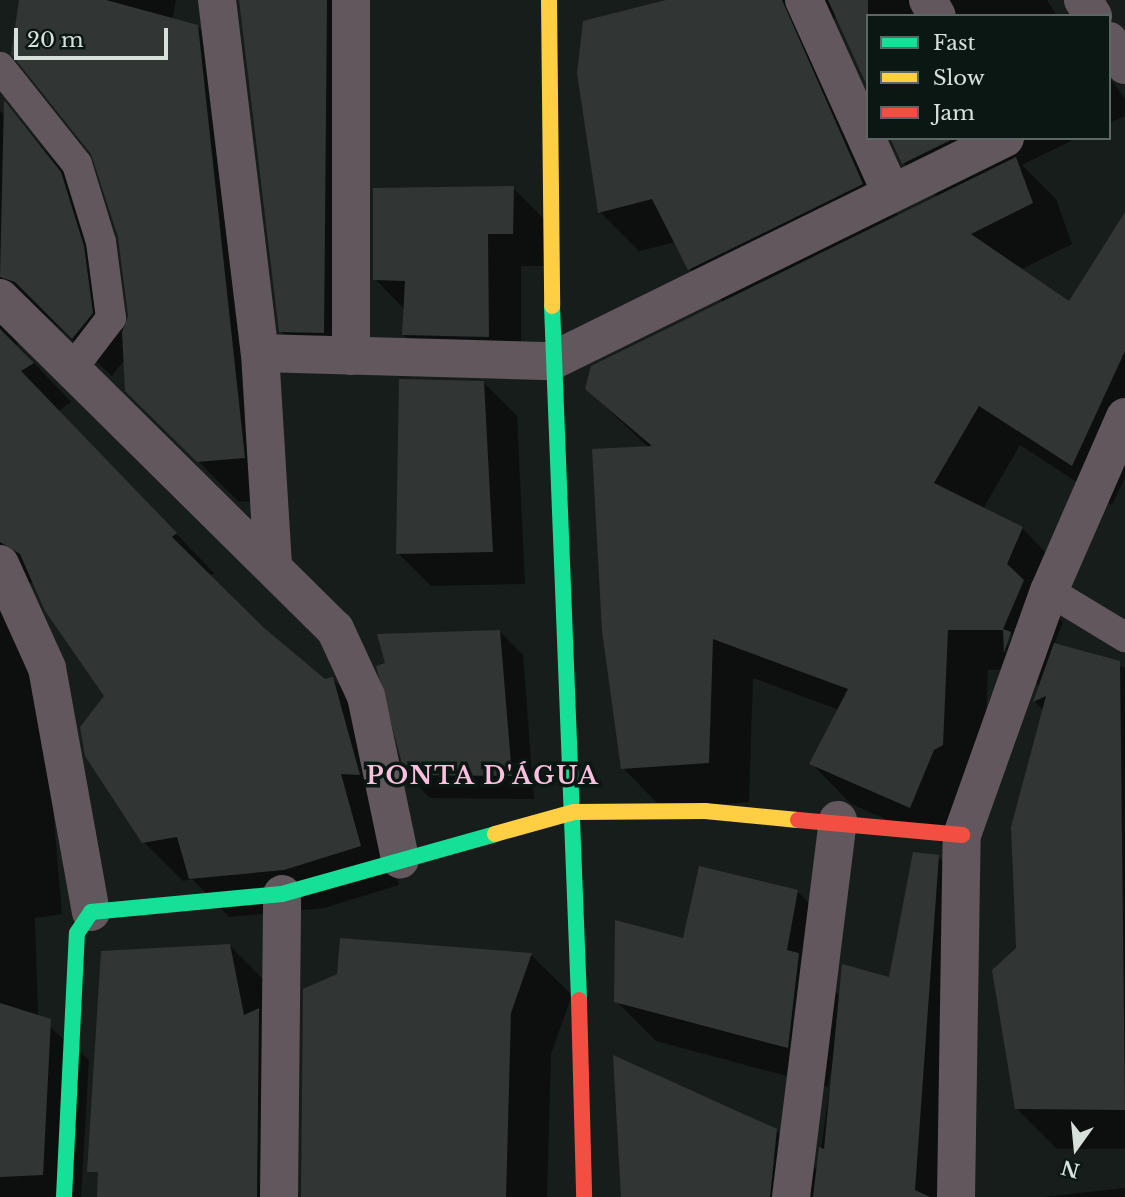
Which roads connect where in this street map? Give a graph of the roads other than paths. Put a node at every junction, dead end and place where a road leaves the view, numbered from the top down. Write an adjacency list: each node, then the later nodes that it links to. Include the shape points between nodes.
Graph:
1 (217, 0): 13 (street)
2 (351, 0): 14 (street)
3 (549, 0): 15 (street)
4 (804, 0): 8 (street)
5 (1111, 44): 6 (street)
6 (1125, 65)
7 (0, 67): 16 (lane, via 77,164 101,242 111,318)
8 (866, 137)
9 (867, 140): 11 (street)
10 (1001, 140): 11 (street)
11 (891, 192): 15 (street)
12 (0, 298): 16 (street)
13 (260, 353): 14 (street); 19 (street)
14 (351, 356): 15 (street)
15 (552, 361): 22 (street)
16 (72, 369): 19 (street)
17 (1125, 417): 20 (street)
18 (0, 564): 27 (street, via 47,668)
19 (273, 566): 25 (street, via 335,629 366,696)
20 (1049, 591): 21 (lane); 24 (street)
21 (1125, 637)
22 (574, 812): 23 (street, via 705,811); 25 (street); 30 (street)
23 (838, 820): 24 (street); 31 (street)
24 (962, 835): 32 (street)
25 (400, 859): 26 (street)
26 (282, 894): 27 (street); 29 (street)
27 (91, 912): 28 (street, via 77,933)
28 (64, 1197)
29 (279, 1197)
30 (584, 1197)
31 (791, 1197)
32 (956, 1197)

